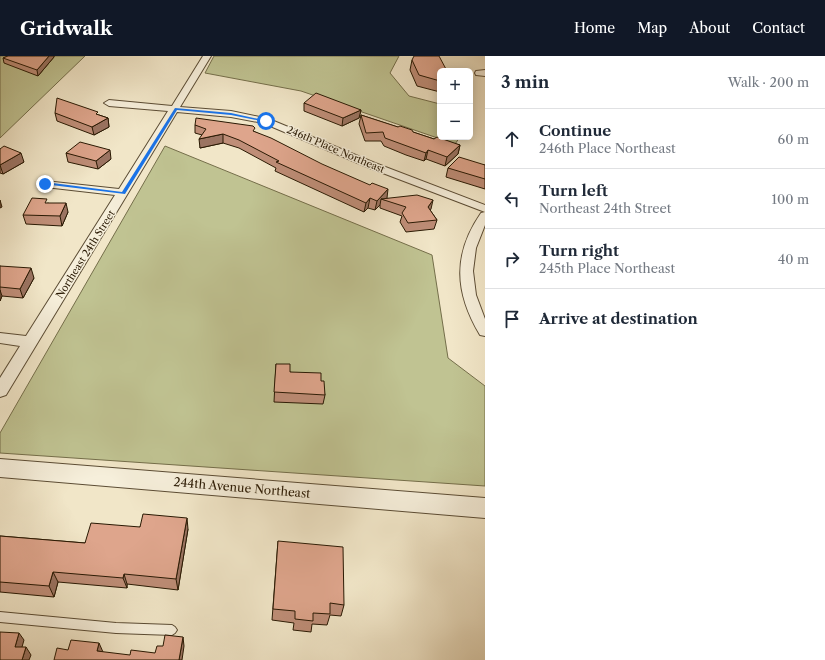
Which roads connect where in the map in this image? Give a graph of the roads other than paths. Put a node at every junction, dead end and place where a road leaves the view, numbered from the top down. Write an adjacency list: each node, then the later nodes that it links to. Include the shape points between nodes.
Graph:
1 (207, 56): 3 (street, Northeast 24th Street)
2 (110, 103): 3 (street, 246th Place Northeast)
3 (175, 109): 5 (street, Northeast 24th Street); 6 (street, 246th Place Northeast, via 231,114 266,121)
4 (45, 184): 5 (street)
5 (123, 193): 10 (street, Northeast 24th Street)
6 (485, 210)
7 (485, 216): 8 (street, via 469,244 466,264 472,306)
8 (485, 331)
9 (0, 338): 10 (street)
10 (30, 342): 11 (street, Northeast 24th Street)
11 (0, 392)
12 (0, 468): 13 (street, 244th Avenue Northeast)
13 (485, 508)
14 (0, 617): 15 (lane, via 116,628)
15 (172, 630)

